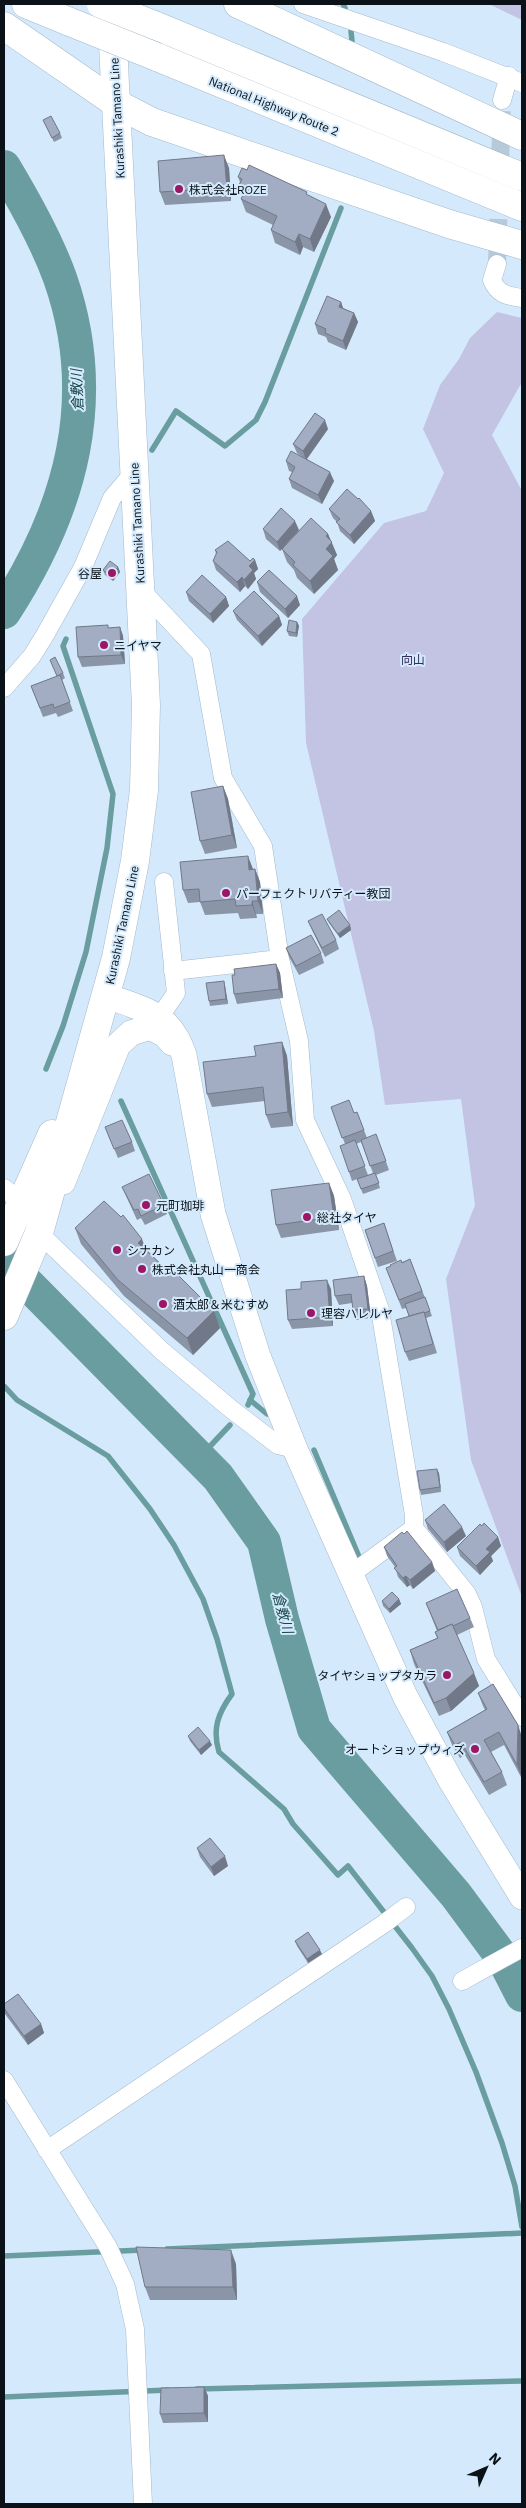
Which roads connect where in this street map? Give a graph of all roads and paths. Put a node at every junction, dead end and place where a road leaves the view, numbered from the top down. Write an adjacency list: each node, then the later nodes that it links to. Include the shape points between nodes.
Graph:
1 (26, 4): 13 (main road, National Highway Route 2, bridge)
2 (101, 4): 12 (main road, bridge)
3 (111, 4): 10 (main road, Kurashiki Tamano Line)
4 (238, 4): 11 (main road)
5 (303, 4): 6 (street)
6 (337, 10): 8 (street)
7 (4, 26): 10 (main road)
8 (516, 80): 9 (street)
9 (502, 100)
10 (117, 104): 14 (main road, via 152,122 449,224); 17 (main road, Kurashiki Tamano Line)
11 (522, 136)
12 (522, 177)
13 (522, 207)
14 (522, 244)
15 (497, 264): 16 (street, via 492,280 495,288 505,296)
16 (522, 298)
17 (134, 472): 18 (main road, Kurashiki Tamano Line); 19 (street, via 112,498 83,567 45,635 32,656)
18 (141, 590): 21 (street, via 201,654 223,778 263,846); 23 (main road, Kurashiki Tamano Line, via 146,705 144,790 135,861)
19 (4, 688)
20 (164, 882): 22 (street)
21 (280, 959): 22 (street); 32 (street, via 299,1041 305,1120 342,1198 380,1310)
22 (173, 971): 24 (street, via 176,993)
23 (107, 996): 24 (street, via 150,1011); 25 (main road, Kurashiki Tamano Line)
24 (160, 1018): 26 (street, via 179,1039)
25 (95, 1037): 27 (main road, Kurashiki Tamano Line); 28 (main road, Kurashiki Tamano Line)
26 (184, 1055): 28 (street, via 165,1036 150,1027 131,1033 118,1045 66,1176); 31 (street, via 213,1214 258,1356)
27 (14, 1202): 29 (main road, Kurashiki Tamano Line)
28 (39, 1233): 30 (main road, Kurashiki Tamano Line); 31 (street, via 162,1350 217,1397 278,1445)
29 (4, 1242)
30 (4, 1316)
31 (295, 1449): 33 (street)
32 (414, 1528): 33 (street); 34 (street, via 467,1594 486,1659)
33 (350, 1575): 35 (street, via 405,1696)
34 (522, 1717)
35 (522, 1897)
36 (395, 1915): 40 (street)
37 (522, 1948): 38 (street)
38 (464, 1979)
39 (4, 2080): 40 (street)
40 (47, 2150): 41 (street, via 111,2252 125,2284 132,2314)
41 (143, 2504)

